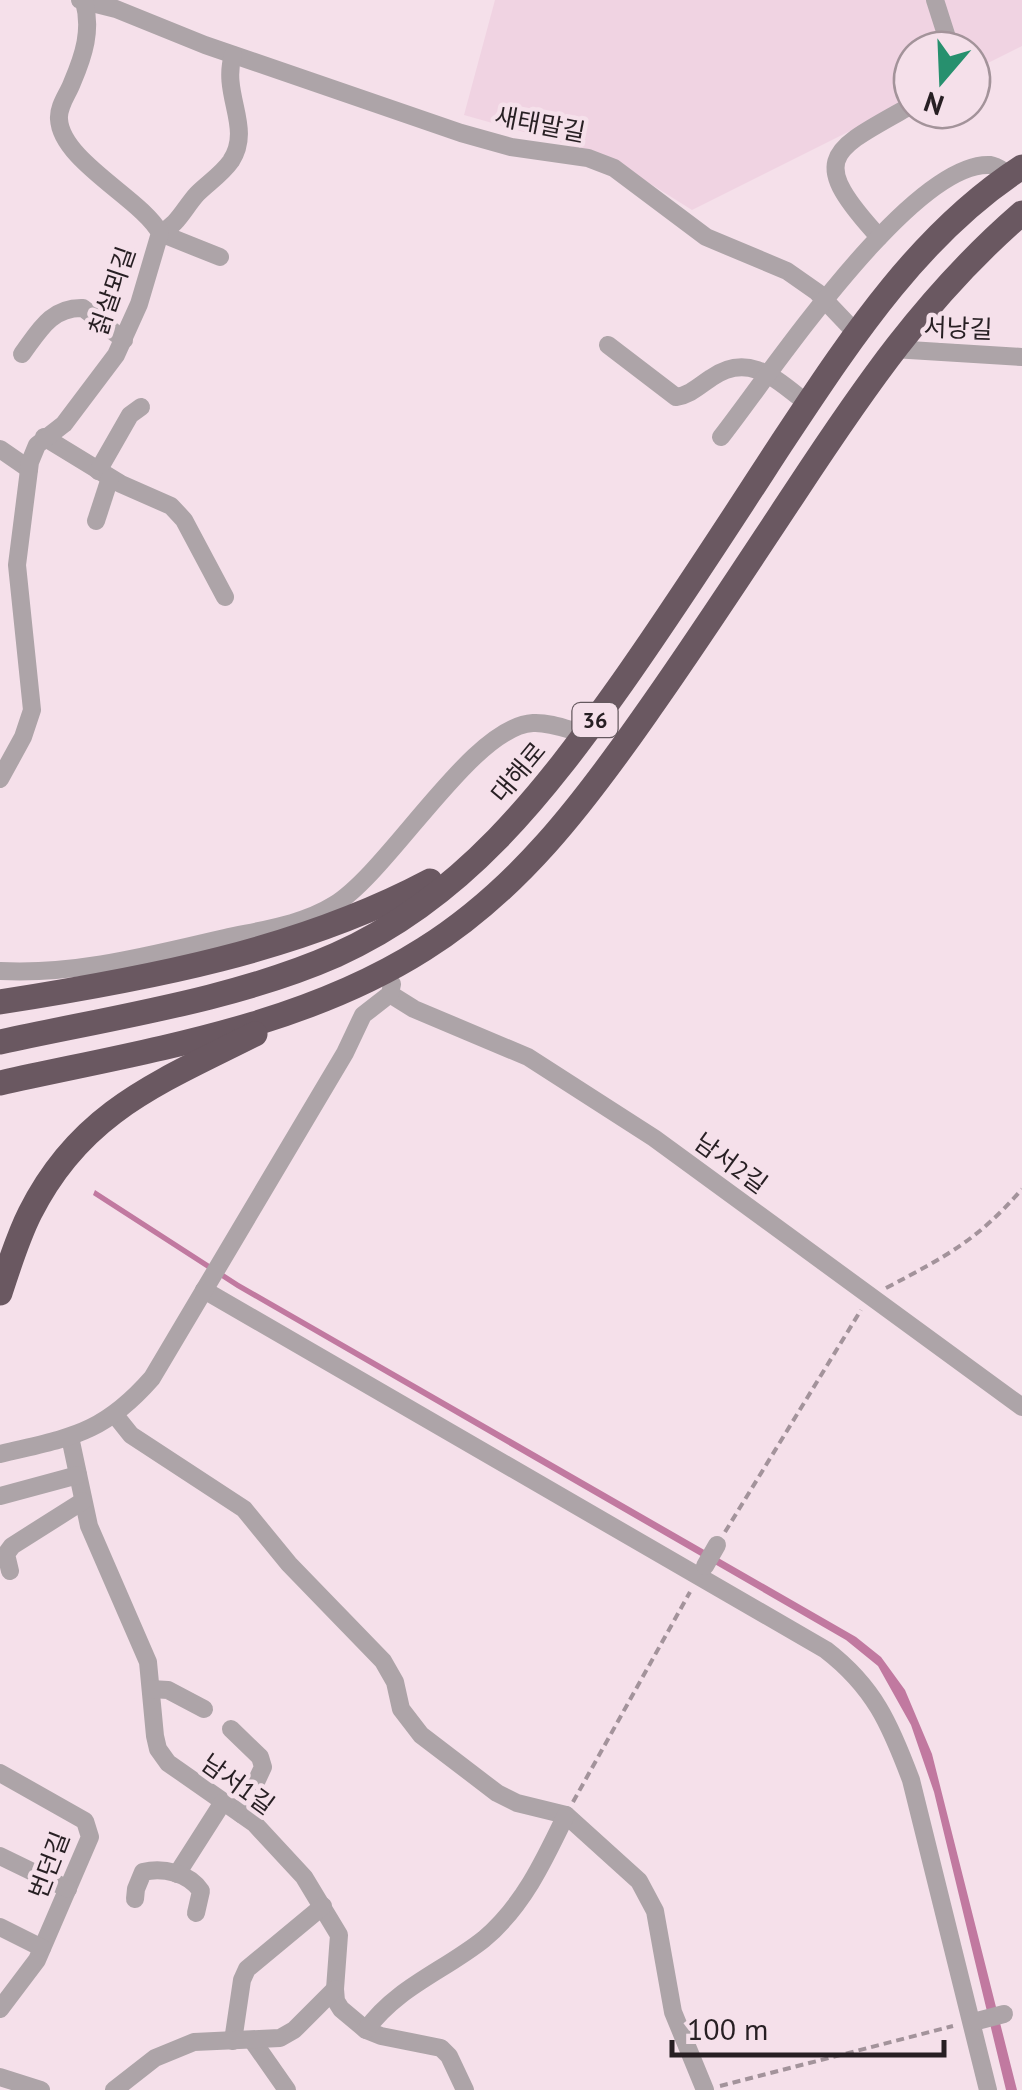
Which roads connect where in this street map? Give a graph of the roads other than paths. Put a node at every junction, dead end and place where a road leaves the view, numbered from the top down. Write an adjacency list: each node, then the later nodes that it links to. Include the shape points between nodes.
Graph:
1 (82, 0): 4 (street, 새태말길); 8 (street, 칡살뫼길, via 89,31 61,106 62,130 102,180)
2 (935, 0): 3 (street)
3 (945, 30)
4 (233, 55): 8 (street, via 228,74 240,126 236,150); 11 (street, 새태말길, via 461,134 614,168 706,237 787,271)
5 (892, 116): 9 (street, via 852,139 834,168 852,208)
6 (1016, 171): 9 (street, via 970,167 935,185); 12 (highway, 대해로 / 36, via 961,216)
7 (1022, 213): 15 (highway, 36)
8 (160, 233): 10 (street); 13 (street, 칡살뫼길)
9 (879, 237): 11 (street)
10 (220, 257)
11 (826, 301): 12 (street, 새태말길); 18 (street)
12 (856, 333): 19 (highway, 대해로 / 36)
13 (124, 340): 16 (street, via 76,307 47,320); 21 (street, 칡살뫼길, via 64,424)
14 (608, 345): 18 (street, via 676,397 738,366)
15 (892, 350): 17 (street, 서낭길); 31 (highway, 36, via 580,803 481,910)
16 (22, 354)
17 (1022, 356)
18 (770, 375): 19 (street); 22 (street)
19 (808, 404): 28 (highway, 대해로 / 36)
20 (142, 408): 25 (street, via 130,415)
21 (44, 437): 24 (street, 칡살뫼길); 25 (street)
22 (721, 438)
23 (0, 449): 24 (street)
24 (29, 470): 29 (street, 칡살뫼길, via 18,565 32,710)
25 (104, 475): 26 (street); 27 (street, via 171,506)
26 (96, 521)
27 (225, 597)
28 (585, 734): 30 (highway, 대해로 / 36); 32 (street, via 533,723 499,737 468,762 366,878 320,913 96,966)
29 (0, 779)
30 (494, 842): 35 (highway, via 388,903 321,931 164,971); 36 (highway, 대해로 / 36, via 388,928 337,954 280,977)
31 (395, 965): 33 (street); 34 (highway, 36)
32 (0, 970)
33 (390, 994): 38 (street, via 363,1015); 40 (street, 남서2길, via 528,1057 654,1138)
34 (326, 998): 37 (highway, 36, via 233,1029); 39 (highway, via 146,1088 102,1120 40,1194)
35 (0, 1002)
36 (0, 1042)
37 (0, 1084)
38 (206, 1286): 41 (street, via 152,1378); 49 (street)
39 (0, 1293)
40 (1022, 1407)
41 (115, 1416): 42 (street); 56 (street, via 132,1435 244,1509 384,1661 401,1709 421,1735 496,1794)
42 (70, 1438): 43 (street); 44 (street, 남서1길)
43 (0, 1454)
44 (78, 1475): 45 (street); 46 (street, 남서1길)
45 (0, 1496)
46 (84, 1501): 48 (street, via 12,1546 6,1554); 50 (street, 남서1길, via 96,1546 148,1662)
47 (717, 1546): 49 (street)
48 (10, 1571)
49 (702, 1571): 68 (street, via 826,1650 879,1706 911,1780)
50 (152, 1689): 51 (street); 54 (street, 남서1길, via 158,1749)
51 (204, 1709)
52 (231, 1729): 55 (street, via 264,1767)
53 (0, 1772): 59 (street, 번던길, via 85,1822 90,1836)
54 (223, 1802): 55 (street, 남서1길); 58 (street)
55 (241, 1814): 61 (street, 남서1길, via 280,1850)
56 (566, 1815): 69 (street, via 509,1916 392,2000); 76 (street, via 639,1880 655,1911 674,2012)
57 (0, 1856): 59 (street)
58 (177, 1874): 60 (street, via 143,1872); 62 (street, via 201,1890)
59 (68, 1889): 64 (street, 번던길)
60 (135, 1900)
61 (323, 1906): 65 (street, 남서1길, via 339,1935); 70 (street, via 247,1969)
62 (196, 1914)
63 (0, 1927): 64 (street)
64 (42, 1948): 66 (street, 번던길)
65 (335, 1989): 69 (street, via 341,2010); 70 (street, via 280,2038)
66 (2, 2003)
67 (1004, 2014): 68 (street)
68 (973, 2021): 77 (street)
69 (366, 2030): 75 (street, via 440,2048)
70 (242, 2040): 73 (street, via 194,2042 169,2051); 74 (street)
71 (0, 2077): 72 (street)
72 (41, 2090)
73 (114, 2090)
74 (287, 2090)
75 (465, 2090)
76 (705, 2090)
77 (988, 2090)

